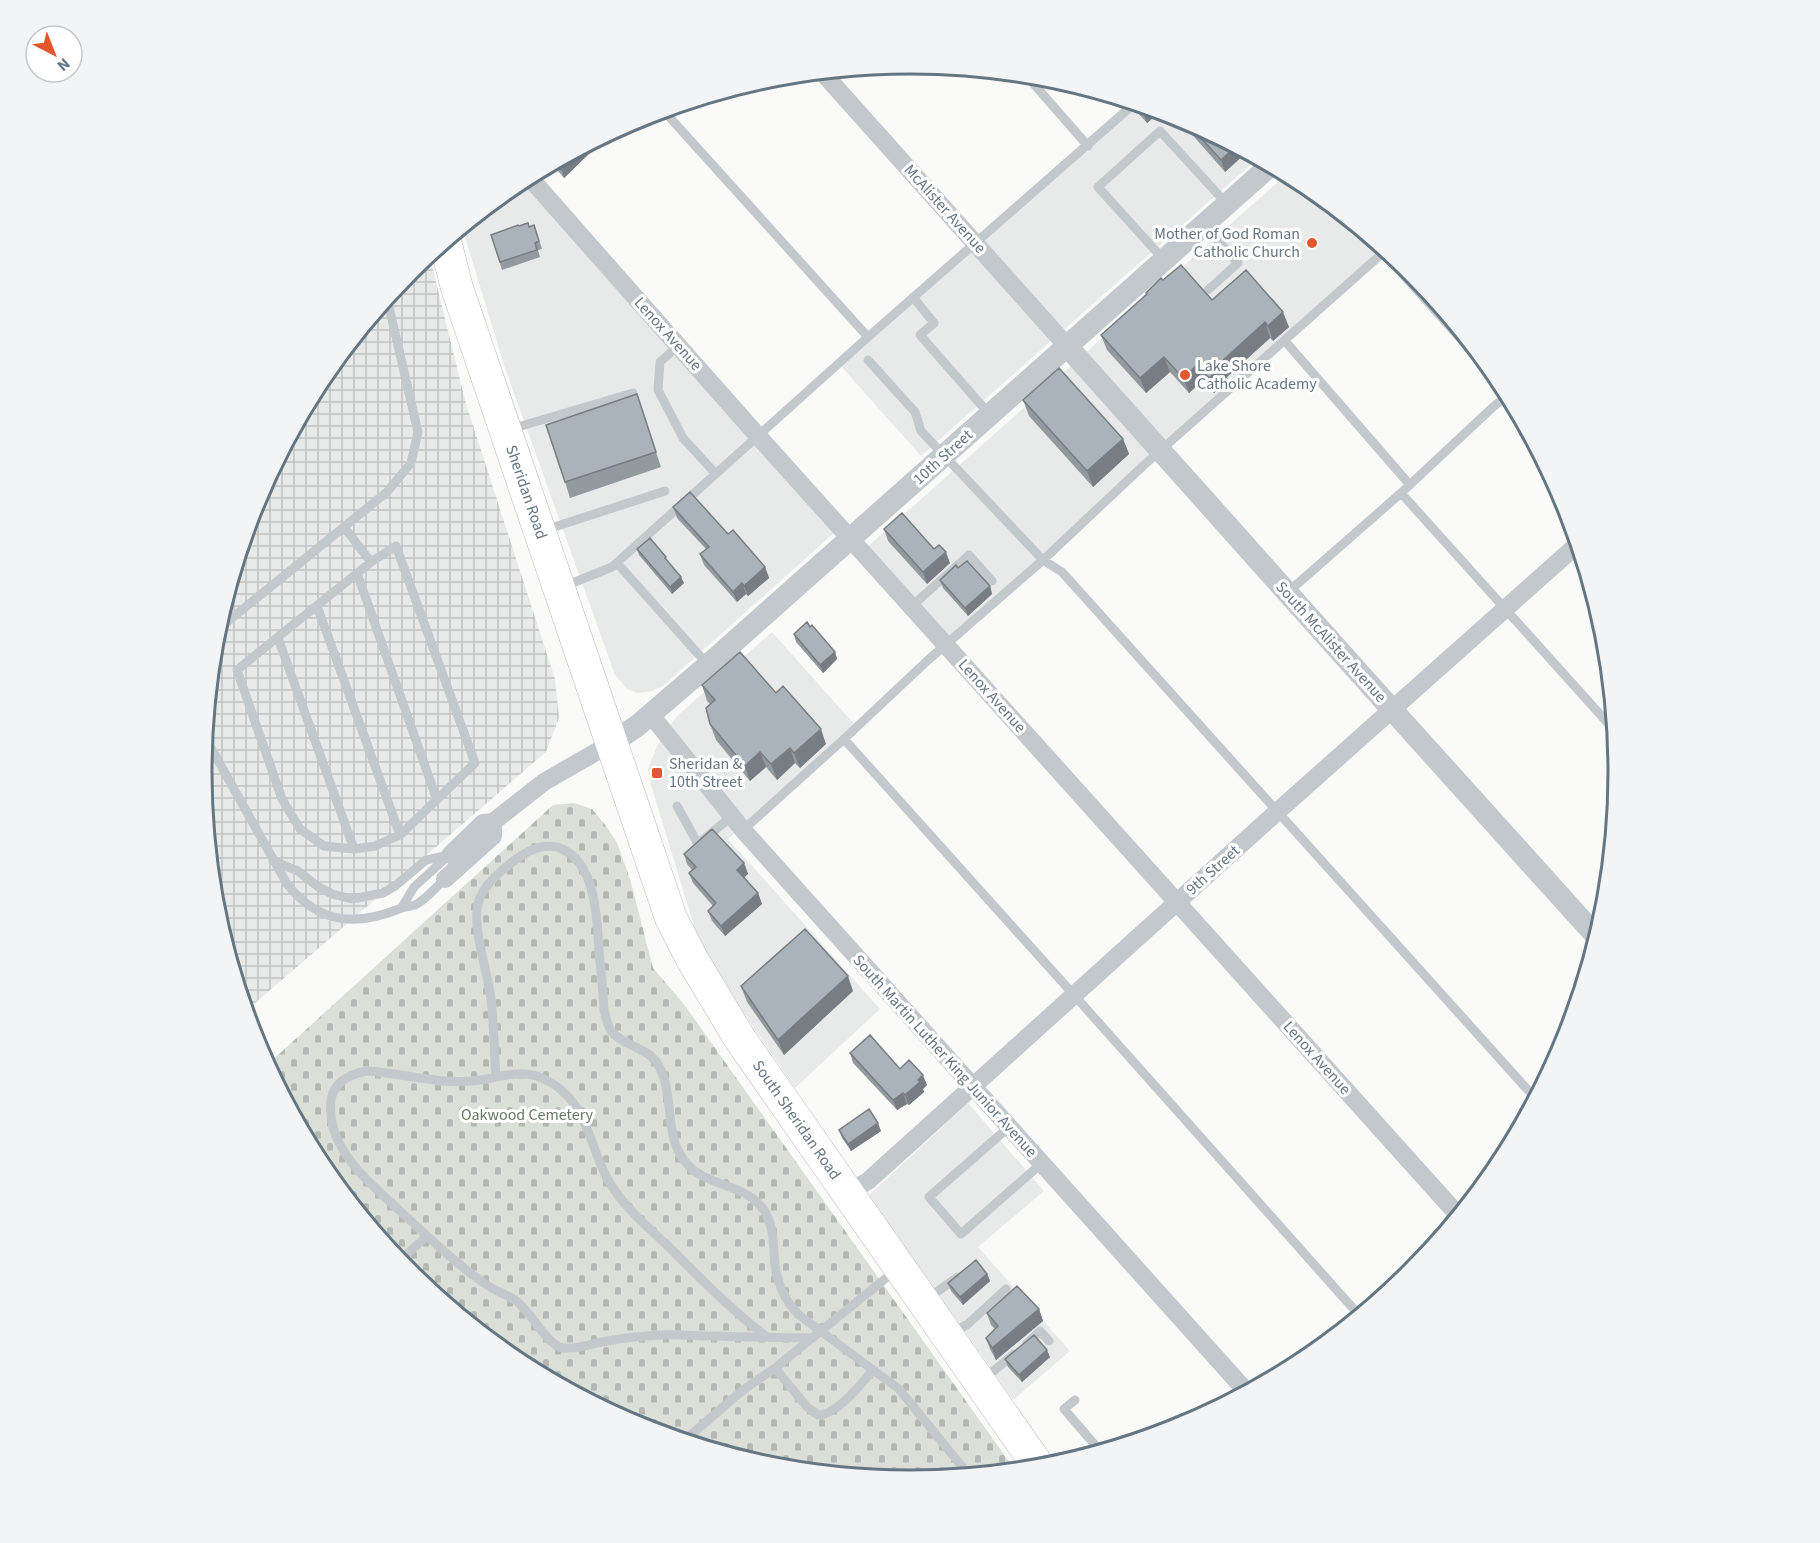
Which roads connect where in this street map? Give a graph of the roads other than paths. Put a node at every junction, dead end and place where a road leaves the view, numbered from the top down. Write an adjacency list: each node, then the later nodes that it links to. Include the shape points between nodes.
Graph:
1 (828, 78): 10 (street, McAlister Avenue)
2 (1035, 85): 5 (lane)
3 (1128, 109): 5 (lane)
4 (669, 117): 17 (lane)
5 (1088, 146): 10 (lane)
6 (1265, 171): 8 (street, 10th Street)
7 (534, 183): 19 (street, Lenox Avenue)
8 (1227, 205): 9 (street, 10th Street); 13 (lane, via 1160,131 1098,187)
9 (1204, 225): 13 (street, 10th Street); 14 (lane, via 1238,263)
10 (975, 243): 15 (lane); 20 (street, McAlister Avenue)
11 (447, 250): 25 (highway, Sheridan Road)
12 (1381, 257): 18 (lane)
13 (1164, 260): 20 (street, 10th Street)
14 (1208, 290)
15 (912, 297): 17 (lane); 24 (lane, via 934,323 920,335)
16 (389, 307): 33 (lane, via 418,432 416,449 411,463 387,492)
17 (868, 337): 26 (lane)
18 (1286, 341): 27 (lane); 30 (lane)
19 (678, 346): 26 (street, Lenox Avenue); 29 (lane, via 660,362 658,390 682,438)
20 (1067, 346): 24 (street, 10th Street); 27 (street, South McAlister Avenue)
21 (868, 360): 28 (lane, via 915,412 921,431)
22 (633, 393): 25 (lane)
23 (1500, 401): 30 (lane)
24 (990, 415): 28 (street, 10th Street)
25 (506, 431): 34 (highway, Sheridan Road)
26 (758, 436): 29 (lane); 35 (street, Lenox Avenue)
27 (1160, 451): 37 (lane); 43 (street, South McAlister Avenue)
28 (945, 455): 35 (street, 10th Street); 37 (lane)
29 (716, 474): 39 (lane)
30 (1410, 485): 32 (lane)
31 (665, 491): 34 (lane)
32 (1401, 493): 43 (lane); 46 (lane)
33 (344, 527): 38 (lane); 47 (lane)
34 (540, 532): 42 (highway, Sheridan Road)
35 (852, 539): 45 (street, Lenox Avenue); 50 (street, 10th Street)
36 (1572, 550): 46 (street, 9th Street)
37 (1043, 560): 49 (lane); 59 (lane, via 1062,572)
38 (370, 562): 40 (lane); 57 (lane, via 396,546 475,763)
39 (617, 563): 42 (lane); 50 (lane)
40 (357, 573): 44 (lane); 57 (lane)
41 (992, 581): 45 (lane, via 969,555)
42 (560, 588): 55 (highway, Sheridan Road)
43 (1287, 593): 51 (street, South McAlister Avenue)
44 (317, 606): 48 (lane); 62 (lane)
45 (912, 606): 49 (street, Lenox Avenue)
46 (1504, 610): 51 (street, 9th Street); 53 (lane)
47 (229, 621)
48 (278, 638): 63 (lane); 63 (lane, via 237,670 282,800 300,829 324,846)
49 (946, 644): 54 (lane); 67 (street, Lenox Avenue)
50 (708, 665): 52 (street, 10th Street)
51 (1393, 710): 59 (street, 9th Street); 69 (street, South McAlister Avenue)
52 (651, 715): 55 (street, 10th Street); 61 (street, South Martin Luther King Junior Avenue)
53 (1607, 723)
54 (844, 739): 61 (lane); 70 (lane)
55 (610, 744): 60 (street, via 544,782); 76 (highway, South Sheridan Road, via 671,918 692,958 740,1038)
56 (212, 751): 65 (lane)
57 (437, 800): 62 (lane)
58 (677, 806): 61 (lane, via 698,844)
59 (1278, 811): 67 (street, 9th Street); 73 (lane)
60 (493, 822): 64 (street, via 483,823); 66 (street, via 493,836)
61 (737, 823): 72 (street, South Martin Luther King Junior Avenue)
62 (400, 836): 63 (lane)
63 (354, 849)
64 (450, 855): 65 (lane, via 426,860 382,893 352,899 332,894 298,871); 68 (lane, via 414,887)
65 (273, 861): 68 (lane, via 295,894 317,912 352,920 373,918)
66 (445, 879): 68 (lane, via 415,906)
67 (1177, 903): 70 (street, 9th Street); 77 (street, Lenox Avenue)
68 (402, 907)
69 (1590, 929)
70 (1074, 995): 72 (street, 9th Street); 84 (lane)
71 (496, 1077): 78 (lane, via 444,1081 367,1071 344,1078 332,1096 333,1130 351,1162); 85 (lane, via 491,998 478,928 478,903 490,883 520,856 536,848 557,847 574,856 586,874 596,914 604,1010 612,1031 642,1050 661,1071 676,1149 700,1175 747,1194 763,1209 773,1233 775,1266 784,1296 799,1314); 87 (lane, via 513,1073 542,1078 573,1102 616,1194 717,1295)
72 (973, 1086): 74 (street, South Martin Luther King Junior Avenue); 76 (street, 9th Street, via 868,1181)
73 (1530, 1092)
74 (1009, 1127): 75 (street, South Martin Luther King Junior Avenue); 75 (lane, via 929,1197 961,1234)
75 (1042, 1163): 93 (street, South Martin Luther King Junior Avenue)
76 (847, 1193): 80 (highway, South Sheridan Road)
77 (1453, 1210)
78 (427, 1236): 79 (lane); 87 (lane, via 487,1285 523,1306 546,1337 561,1347 662,1335)
79 (406, 1255)
80 (900, 1267): 83 (highway, South Sheridan Road); 85 (lane)
81 (964, 1272): 83 (lane)
82 (1006, 1289): 86 (lane, via 968,1324)
83 (924, 1301): 86 (highway, South Sheridan Road)
84 (1354, 1309)
85 (821, 1330): 88 (lane); 91 (lane)
86 (947, 1336): 92 (highway, South Sheridan Road)
87 (767, 1337): 88 (lane)
88 (811, 1338): 90 (lane)
89 (1049, 1341): 92 (lane, via 1040,1331)
90 (775, 1368): 91 (lane, via 818,1415 840,1404); 95 (lane)
91 (873, 1370): 98 (lane, via 899,1389)
92 (980, 1382): 97 (highway, South Sheridan Road)
93 (1241, 1386)
94 (1075, 1400): 96 (lane, via 1064,1409)
95 (692, 1434)
96 (1095, 1445)
97 (1033, 1458)
98 (963, 1467)

